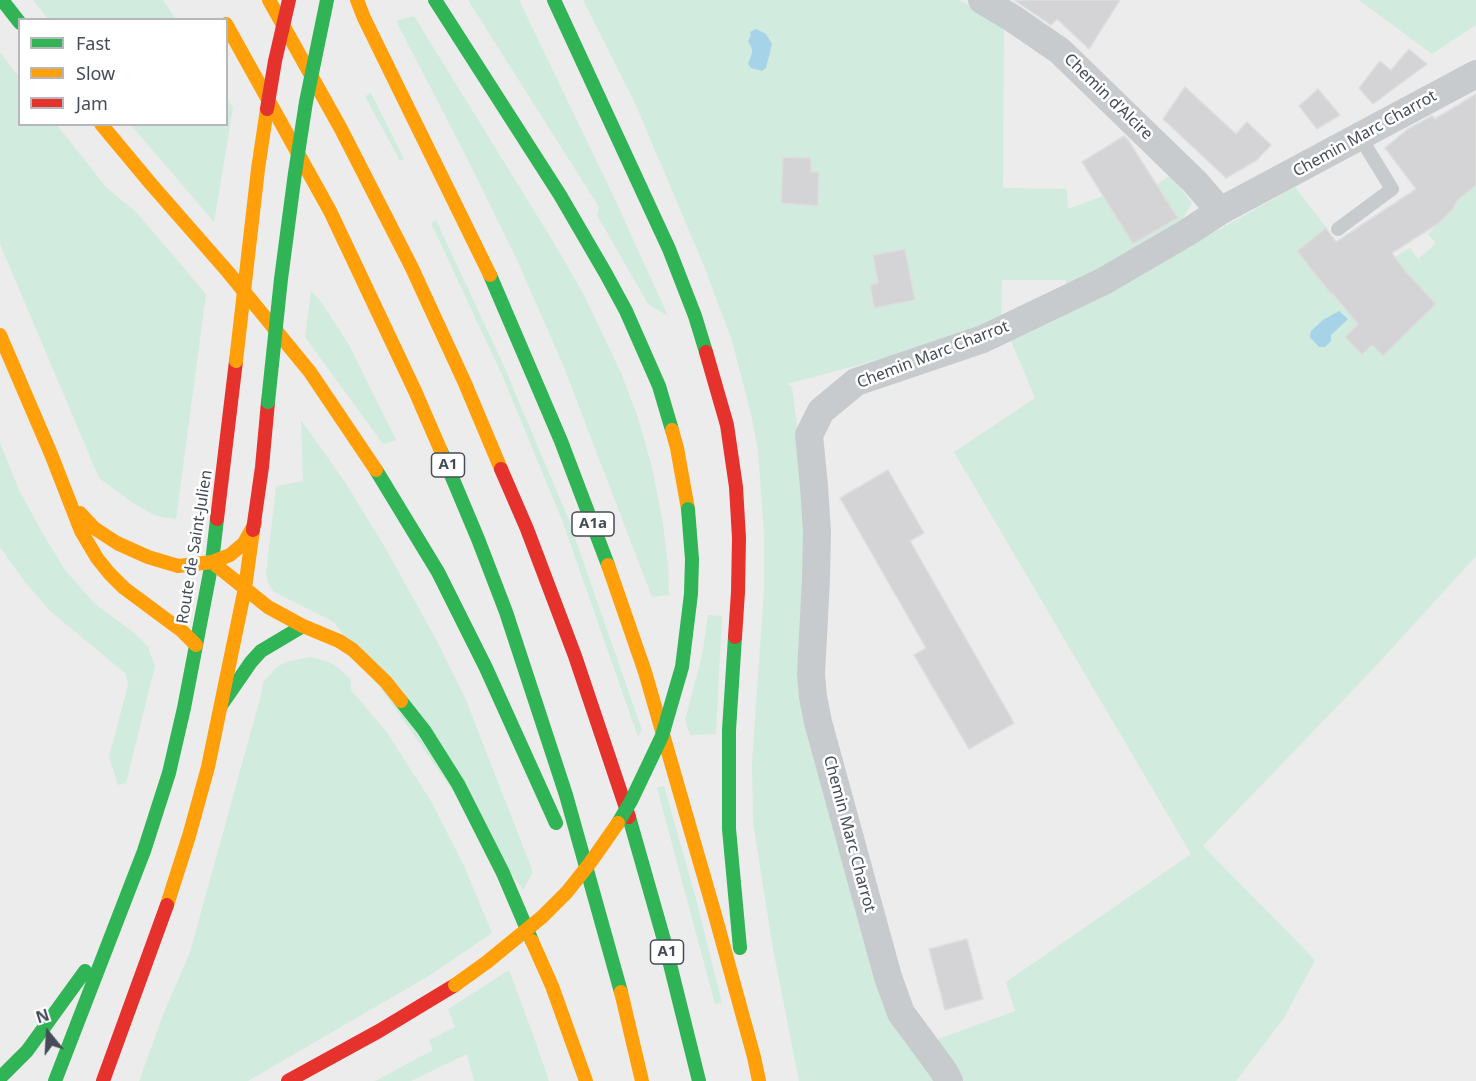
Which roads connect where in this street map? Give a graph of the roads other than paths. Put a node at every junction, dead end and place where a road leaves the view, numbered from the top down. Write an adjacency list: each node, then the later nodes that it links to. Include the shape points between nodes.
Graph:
1 (2, 0): 9 (main road)
2 (269, 0): 35 (main road, A1, via 411,266 527,529 632,824)
3 (289, 0): 19 (main road, Route de Saint-Julien, bridge, via 258,169)
4 (327, 0): 18 (main road, bridge, via 295,173)
5 (357, 0): 26 (main road, A1a, via 485,263 598,536 645,672)
6 (435, 0): 27 (main road, bridge, via 560,195 626,311 658,386 677,448 688,509 692,594 682,667 662,736 611,834 567,892 515,940 455,985)
7 (554, 0): 26 (main road, via 669,249 714,375 728,434 739,538 729,730 729,829)
8 (982, 0): 14 (street, Chemin d'Alcire, via 1060,51)
9 (18, 20)
10 (228, 28): 24 (main road, A1, via 345,243 451,473 506,612 566,795)
11 (1476, 74): 13 (street, Chemin Marc Charrot)
12 (104, 126): 24 (main road, via 310,372 414,531 486,668)
13 (1360, 137): 14 (street, Chemin Marc Charrot); 15 (lane, via 1392,189)
14 (1220, 211): 37 (street, Chemin Marc Charrot, via 1104,280 983,339 856,382 821,411 808,435 817,532 811,674 818,722 901,1013)
15 (1338, 229)
16 (0, 335): 17 (main road)
17 (69, 500): 19 (main road, via 94,528 133,551 178,566); 22 (main road, via 81,531 109,573)
18 (255, 523): 19 (main road, via 236,551); 20 (main road)
19 (212, 562): 20 (main road); 22 (main road, Route de Saint-Julien)
20 (245, 588): 21 (main road, via 268,607); 23 (main road)
21 (303, 626): 23 (main road, via 261,651); 33 (main road, via 353,650 386,682 424,730 458,784 520,911)
22 (196, 645): 25 (main road, Route de Saint-Julien, via 169,773)
23 (222, 705): 30 (main road, via 182,859)
24 (605, 932): 34 (main road, A1)
25 (112, 934): 28 (main road, via 27,1051); 29 (main road, Route de Saint-Julien)
26 (754, 1057): 36 (main road, A1a)
27 (313, 1069): 31 (main road); 32 (main road)
28 (0, 1078)
29 (55, 1081)
30 (102, 1081)
31 (288, 1081)
32 (295, 1081)
33 (586, 1081)
34 (642, 1081)
35 (699, 1081)
36 (759, 1081)
37 (949, 1081)

